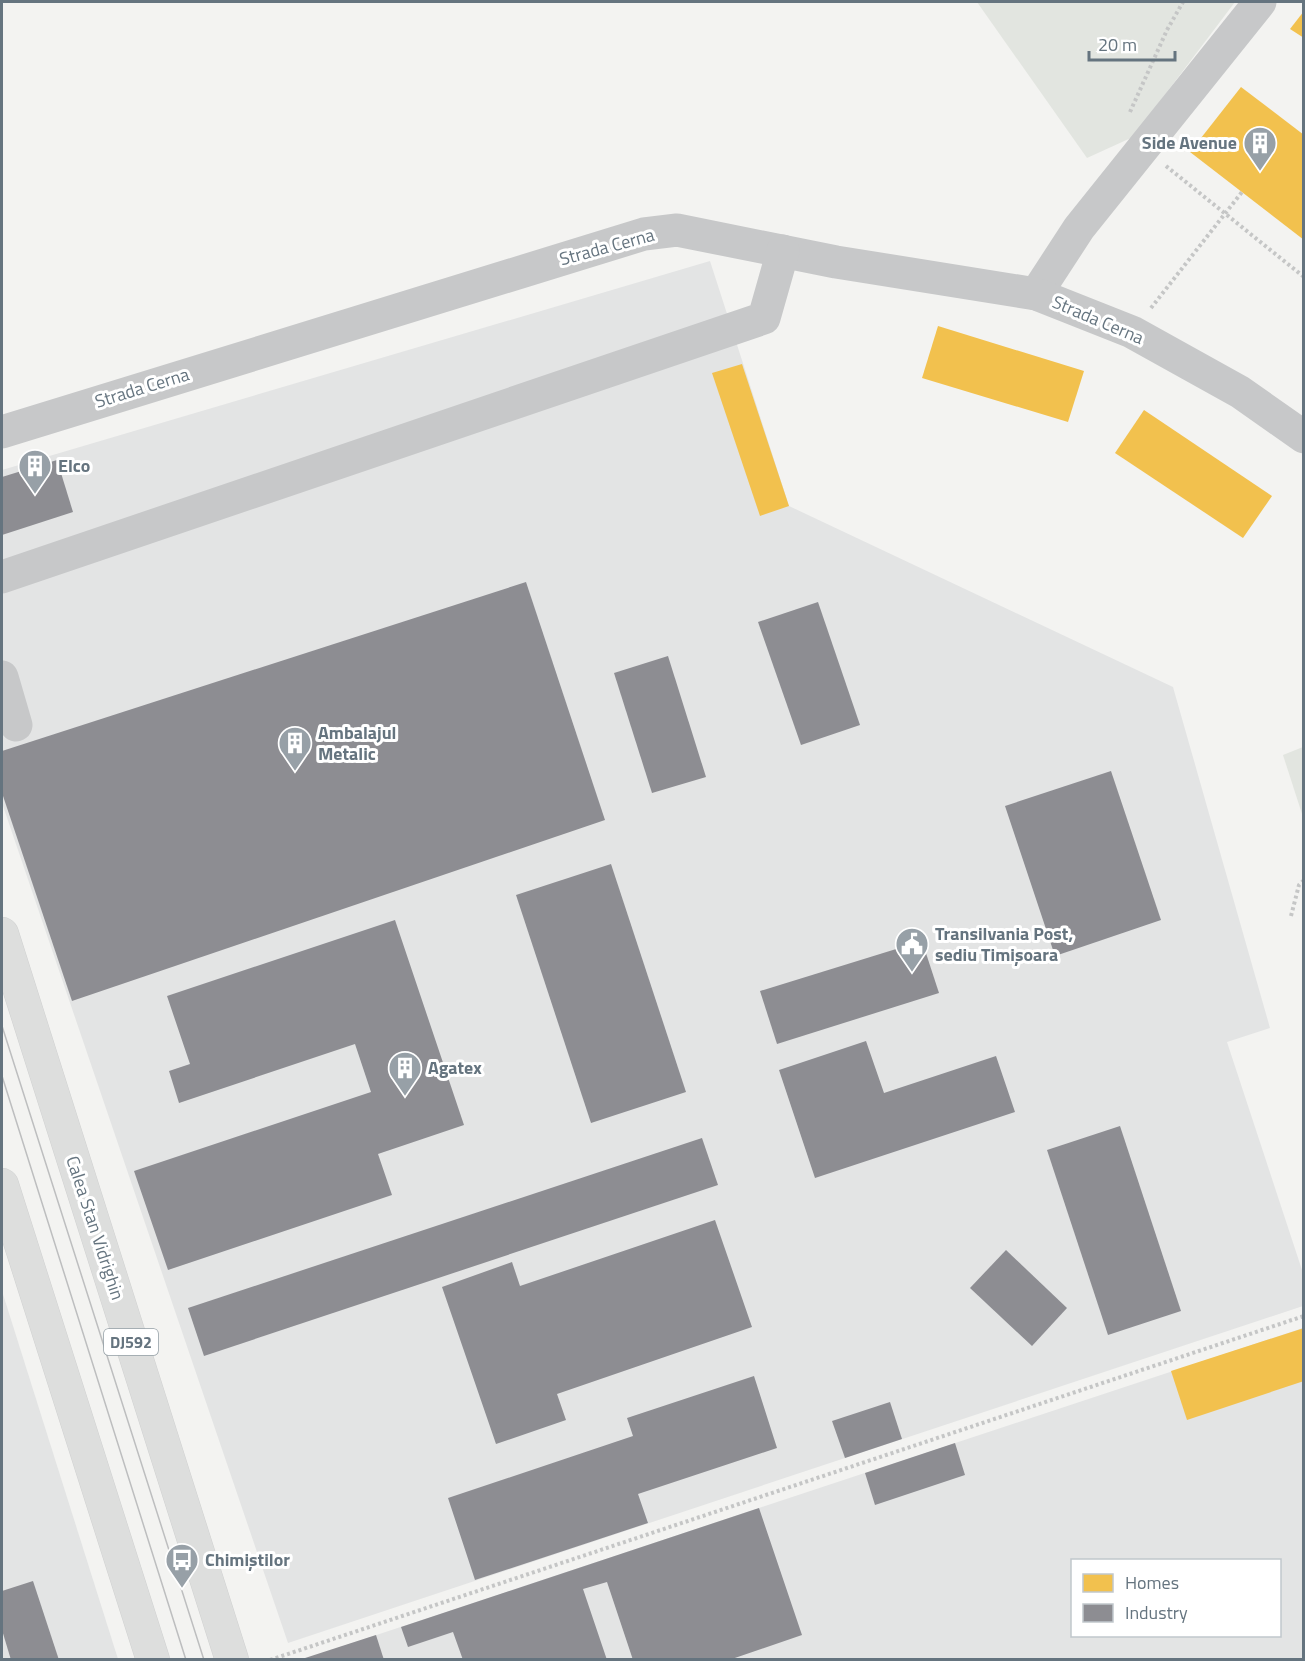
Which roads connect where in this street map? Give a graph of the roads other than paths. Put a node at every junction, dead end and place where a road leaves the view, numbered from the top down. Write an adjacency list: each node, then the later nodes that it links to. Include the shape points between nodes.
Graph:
1 (1260, 2): 3 (street, via 1079,228)
2 (783, 251): 3 (street, Strada Cerna); 4 (street, Strada Cerna, via 677,230 644,234); 6 (street, via 764,318)
3 (1036, 294): 5 (street, Strada Cerna, via 1132,332 1240,392)
4 (2, 432)
5 (1304, 437)
6 (2, 577)
7 (2, 677): 8 (street)
8 (16, 725)
9 (2, 934): 12 (main road, Calea Stan Vidrighin / DJ592)
10 (2, 1185): 11 (main road)
11 (153, 1659)
12 (232, 1659)

